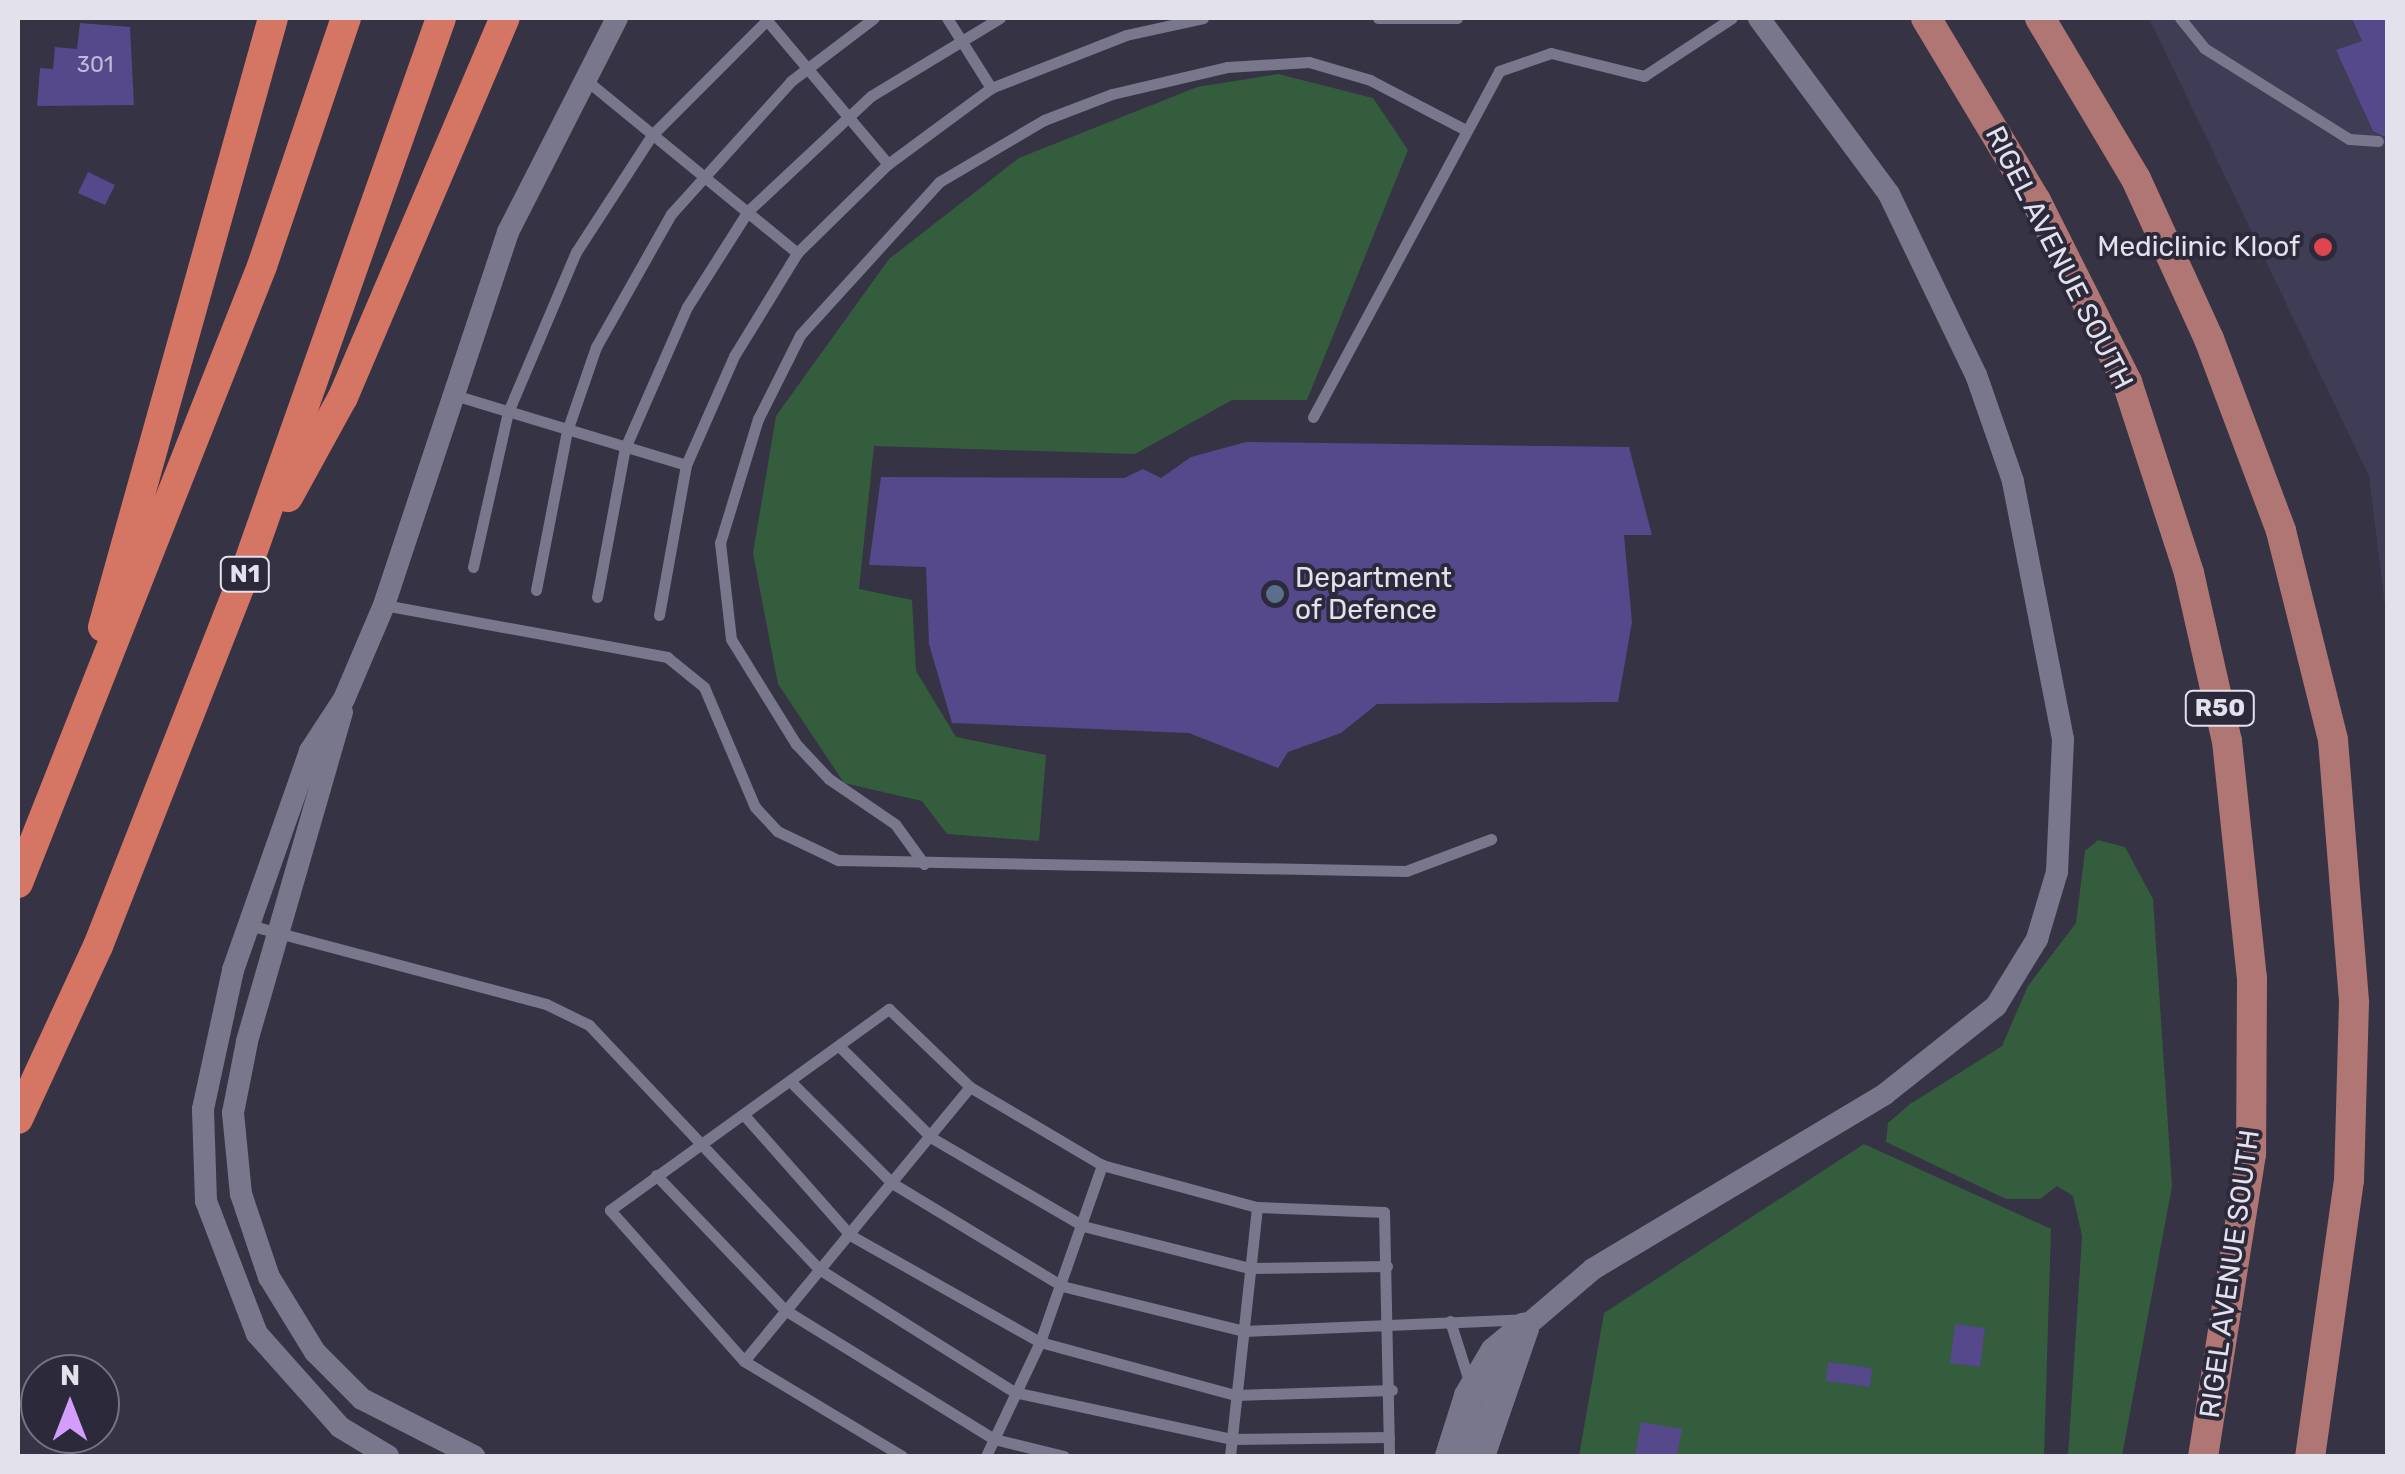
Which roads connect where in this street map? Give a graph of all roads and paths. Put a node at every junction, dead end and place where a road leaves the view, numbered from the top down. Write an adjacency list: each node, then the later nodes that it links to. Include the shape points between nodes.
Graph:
1 (272, 18): 43 (highway)
2 (346, 18): 43 (highway, via 262,266)
3 (441, 18): 37 (highway, N1)
4 (505, 18): 37 (highway, via 344,397)
5 (617, 18): 20 (street)
6 (767, 18): 19 (lane); 24 (lane)
7 (874, 18): 19 (lane)
8 (947, 18): 18 (lane)
9 (1000, 18): 18 (lane)
10 (1203, 18): 21 (lane, via 1126,36)
11 (1378, 18): 12 (lane, via 1438,24)
12 (1457, 18)
13 (1732, 18): 23 (lane, via 1644,76 1551,53 1516,59 1484,86)
14 (1759, 18): 69 (street, via 1889,194 1976,374 2013,481 2063,739 2057,872 2037,940 1996,1006 1885,1094 1683,1208)
15 (1926, 18): 89 (main road, RIGEL AVENUE SOUTH / R50, via 2036,201 2126,382 2189,573 2227,741 2252,978 2251,1154)
16 (2040, 18): 90 (main road, via 2136,179 2210,339 2281,531 2334,740 2354,1002 2349,1180)
17 (2180, 18): 25 (lane, via 2204,48 2349,138)
18 (960, 40): 21 (lane); 22 (lane)
19 (807, 67): 22 (lane); 27 (lane)
20 (586, 80): 24 (lane); 30 (street, via 508,232)
21 (992, 88): 26 (lane)
22 (848, 114): 26 (lane); 28 (lane)
23 (1462, 128): 32 (lane); 45 (lane, via 1370,80 1309,62 1227,67 1126,89 1044,120 940,182 800,335 758,420 720,543 731,639 796,744 864,808 895,824)
24 (652, 134): 27 (lane); 31 (lane, via 576,252)
25 (2378, 141)
26 (888, 164): 29 (lane)
27 (701, 172): 28 (lane); 33 (lane, via 596,347)
28 (748, 211): 29 (lane); 34 (lane, via 687,307)
29 (797, 252): 35 (lane, via 734,356)
30 (451, 394): 31 (lane); 40 (street)
31 (508, 412): 33 (lane); 36 (lane)
32 (1313, 417)
33 (567, 431): 34 (lane); 38 (lane)
34 (625, 448): 35 (lane); 39 (lane)
35 (686, 465): 41 (lane)
36 (473, 567)
37 (246, 570): 53 (highway, N1, via 98,946)
38 (536, 590)
39 (596, 597)
40 (384, 605): 42 (street); 45 (lane, via 667,658 704,687 755,807 777,831 838,860)
41 (659, 615)
42 (344, 699): 47 (street, via 310,752); 48 (street)
43 (65, 770): 46 (highway)
44 (1491, 839): 45 (lane, via 1406,872)
45 (924, 864)
46 (18, 883)
47 (249, 925): 48 (lane); 80 (street, via 204,1109 206,1201 257,1334 340,1427)
48 (278, 935): 55 (lane, via 546,1004 590,1025 622,1049); 81 (street, via 234,1113 241,1194 269,1276 314,1352 362,1399)
49 (840, 1047): 50 (lane); 51 (lane, via 889,1009); 54 (lane)
50 (791, 1082): 52 (lane); 58 (lane)
51 (970, 1087): 54 (lane); 56 (lane)
52 (744, 1115): 55 (lane); 61 (lane)
53 (18, 1119)
54 (932, 1138): 58 (lane); 60 (lane)
55 (699, 1146): 57 (lane); 64 (lane)
56 (1102, 1165): 59 (lane); 60 (lane)
57 (656, 1175): 66 (lane); 72 (lane, via 616,1200 611,1216)
58 (892, 1183): 61 (lane); 65 (lane)
59 (1257, 1207): 62 (lane, via 1378,1207 1390,1224); 63 (lane)
60 (1082, 1226): 63 (lane); 65 (lane)
61 (850, 1235): 64 (lane); 71 (lane)
62 (1387, 1266): 63 (lane); 68 (lane)
63 (1248, 1268): 70 (lane)
64 (819, 1269): 66 (lane); 74 (lane)
65 (1062, 1286): 70 (lane); 71 (lane)
66 (785, 1310): 72 (lane); 79 (lane)
67 (1450, 1322): 68 (lane); 69 (lane); 76 (lane, via 1465,1346)
68 (1392, 1323): 70 (lane); 73 (lane)
69 (1528, 1323): 76 (street, via 1494,1352); 88 (street)
70 (1244, 1331): 75 (lane)
71 (1040, 1342): 74 (lane); 75 (lane)
72 (744, 1361): 82 (lane)
73 (1392, 1390): 75 (lane); 77 (lane)
74 (1014, 1392): 78 (lane); 79 (lane)
75 (1235, 1395): 78 (lane)
76 (1463, 1409): 87 (street)
77 (1390, 1437): 78 (lane); 86 (lane)
78 (1231, 1438): 85 (lane)
79 (994, 1439): 83 (lane); 84 (lane)
80 (388, 1456)
81 (474, 1456)
82 (902, 1456)
83 (986, 1456)
84 (1064, 1456)
85 (1230, 1456)
86 (1389, 1456)
87 (1450, 1456)
88 (1480, 1456)
89 (2202, 1456)
90 (2310, 1456)

